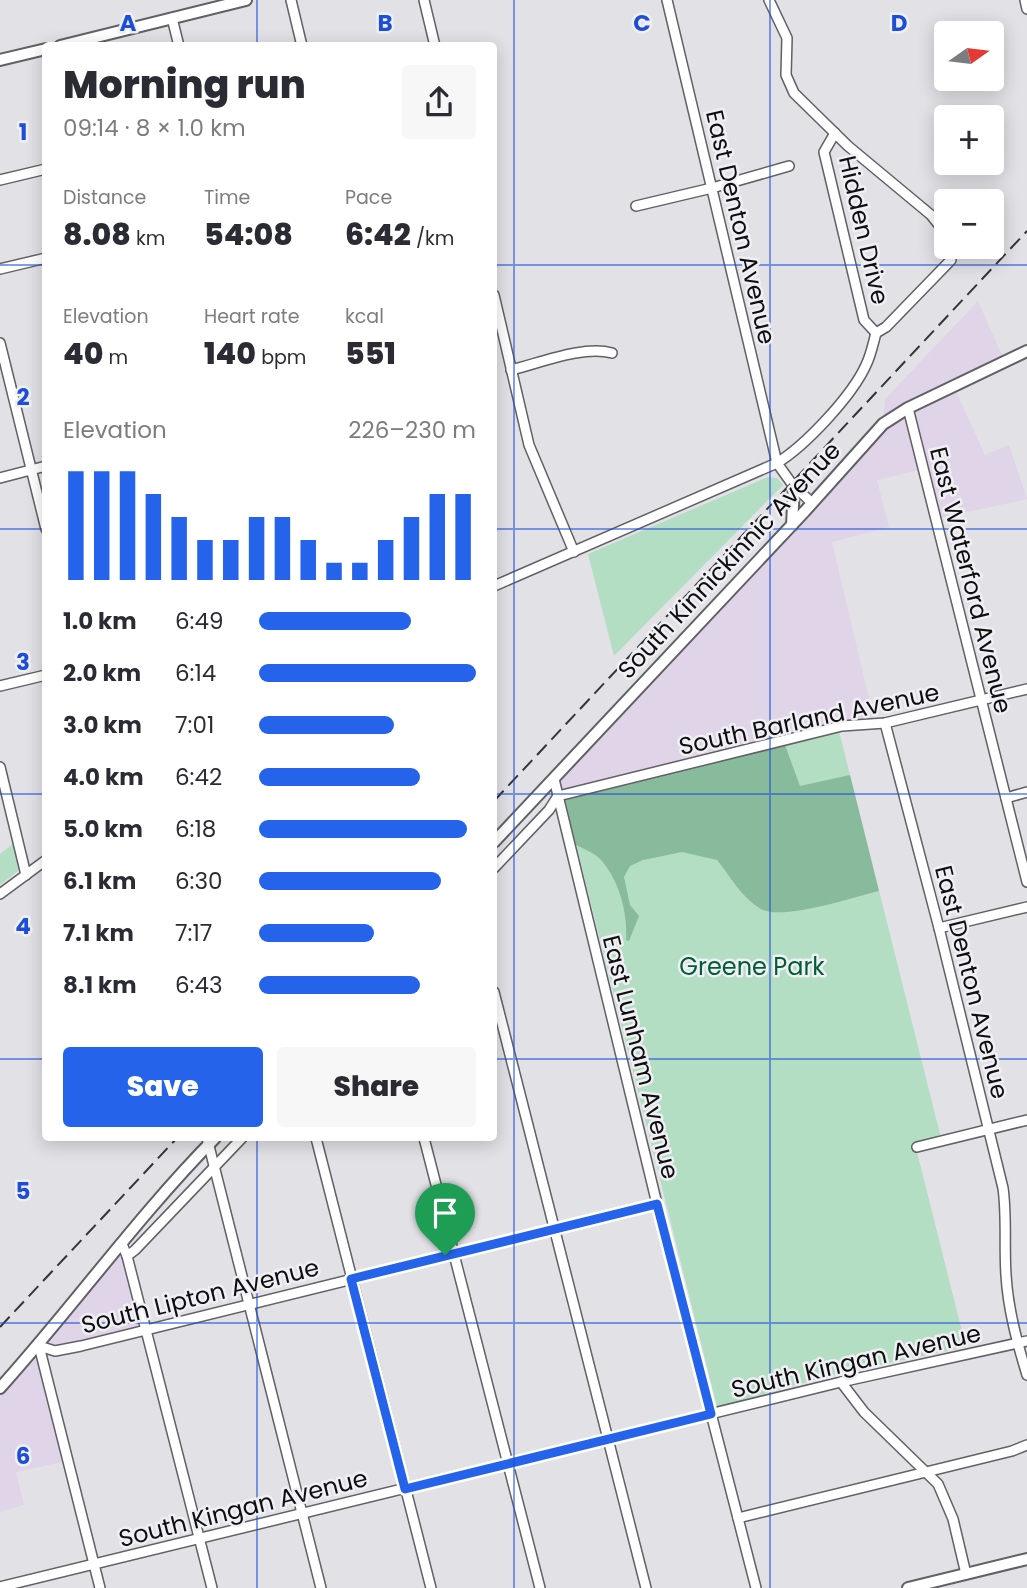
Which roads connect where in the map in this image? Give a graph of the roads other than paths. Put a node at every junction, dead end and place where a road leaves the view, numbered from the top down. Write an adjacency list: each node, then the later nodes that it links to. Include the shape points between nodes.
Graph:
1 (246, 0): 8 (street)
2 (291, 0): 11 (street)
3 (424, 0): 12 (street)
4 (667, 0): 19 (street, East Denton Avenue)
5 (769, 0): 15 (street, Hidden Drive, via 787,38 789,84)
6 (1025, 0): 7 (street)
7 (1027, 9)
8 (172, 18): 9 (street); 10 (street)
9 (76, 42)
10 (178, 42)
11 (301, 42)
12 (434, 42)
13 (42, 50): 14 (street)
14 (0, 60)
15 (835, 133): 21 (street, Hidden Drive); 26 (street, Hidden Drive, via 824,152 864,320)
16 (789, 166): 19 (street)
17 (42, 170): 18 (street)
18 (0, 180)
19 (712, 188): 20 (street); 32 (street, East Denton Avenue)
20 (636, 206)
21 (934, 219)
22 (42, 259): 24 (street)
23 (951, 259): 26 (street, Hidden Drive)
24 (0, 269)
25 (497, 308): 30 (street)
26 (876, 333): 32 (street, Hidden Drive, via 867,364 850,393)
27 (0, 343): 34 (street)
28 (1027, 351): 31 (street, South Kinnickinnic Avenue)
29 (612, 353): 30 (street, via 588,351)
30 (511, 370): 40 (street, via 529,446)
31 (908, 408): 37 (street, South Kinnickinnic Avenue, via 883,424); 45 (street, East Waterford Avenue)
32 (777, 463): 36 (street); 40 (street, Hidden Drive)
33 (42, 468): 34 (street)
34 (31, 470): 35 (street); 38 (street)
35 (0, 478)
36 (794, 486): 37 (street); 39 (street)
37 (812, 503): 39 (street, South Kinnickinnic Avenue)
38 (42, 513)
39 (792, 525): 50 (street, South Kinnickinnic Avenue)
40 (573, 552): 41 (street, Hidden Drive)
41 (497, 585)
42 (42, 676): 43 (street)
43 (0, 686)
44 (1027, 689): 45 (street, South Barland Avenue)
45 (981, 701): 47 (street, South Barland Avenue); 53 (street, East Waterford Avenue)
46 (868, 713): 48 (street)
47 (886, 723): 48 (street, South Barland Avenue); 61 (street, East Denton Avenue)
48 (867, 724): 52 (street, South Barland Avenue, via 842,726)
49 (0, 767): 57 (street)
50 (554, 779): 52 (street, East Lunham Avenue); 54 (street, South Kinnickinnic Avenue)
51 (1027, 792): 53 (street)
52 (558, 796): 56 (street); 72 (street, East Lunham Avenue)
53 (1006, 797): 58 (street, East Waterford Avenue)
54 (497, 839)
55 (42, 863): 57 (street)
56 (497, 866)
57 (26, 875): 59 (street)
58 (1027, 883)
59 (0, 894)
60 (1027, 907): 61 (street)
61 (939, 928): 64 (street, East Denton Avenue)
62 (497, 1004): 73 (street)
63 (1027, 1120): 64 (street)
64 (989, 1129): 70 (street); 80 (street, East Denton Avenue, via 1006,1209 1009,1306)
65 (209, 1141): 74 (street)
66 (210, 1141): 71 (street)
67 (239, 1141): 71 (street)
68 (317, 1141): 77 (street)
69 (425, 1141): 75 (street)
70 (917, 1147)
71 (215, 1168): 76 (street); 78 (street)
72 (657, 1204): 73 (street, South Lipton Avenue); 85 (street, East Lunham Avenue)
73 (555, 1230): 75 (street, South Lipton Avenue); 86 (street)
74 (122, 1244): 76 (street); 81 (street)
75 (453, 1254): 77 (street, South Lipton Avenue); 88 (street)
76 (127, 1256): 79 (street)
77 (351, 1279): 78 (street, South Lipton Avenue); 90 (street)
78 (249, 1304): 79 (street, South Lipton Avenue); 91 (street)
79 (145, 1329): 81 (street, South Lipton Avenue, via 55,1352); 93 (street)
80 (1022, 1343): 82 (street, East Denton Avenue); 83 (street, South Kingan Avenue)
81 (38, 1346): 84 (street); 95 (street)
82 (1027, 1375)
83 (841, 1382): 85 (street, South Kingan Avenue); 89 (street, via 864,1412)
84 (0, 1388)
85 (711, 1414): 86 (street, South Kingan Avenue); 92 (street, East Lunham Avenue)
86 (608, 1438): 88 (street, South Kingan Avenue); 103 (street)
87 (1027, 1445): 89 (street)
88 (508, 1463): 90 (street, South Kingan Avenue); 102 (street)
89 (926, 1472): 92 (street); 96 (street, via 947,1501)
90 (405, 1489): 91 (street, South Kingan Avenue); 101 (street)
91 (302, 1513): 93 (street, South Kingan Avenue); 100 (street)
92 (737, 1518): 104 (street, East Lunham Avenue)
93 (200, 1539): 95 (street, South Kingan Avenue); 99 (street)
94 (1027, 1559): 96 (street)
95 (94, 1564): 97 (street, South Kingan Avenue); 98 (street)
96 (966, 1574): 105 (street)
97 (0, 1587)
98 (100, 1588)
99 (212, 1588)
100 (321, 1588)
101 (430, 1588)
102 (540, 1588)
103 (646, 1588)
104 (756, 1588)
105 (908, 1588)

